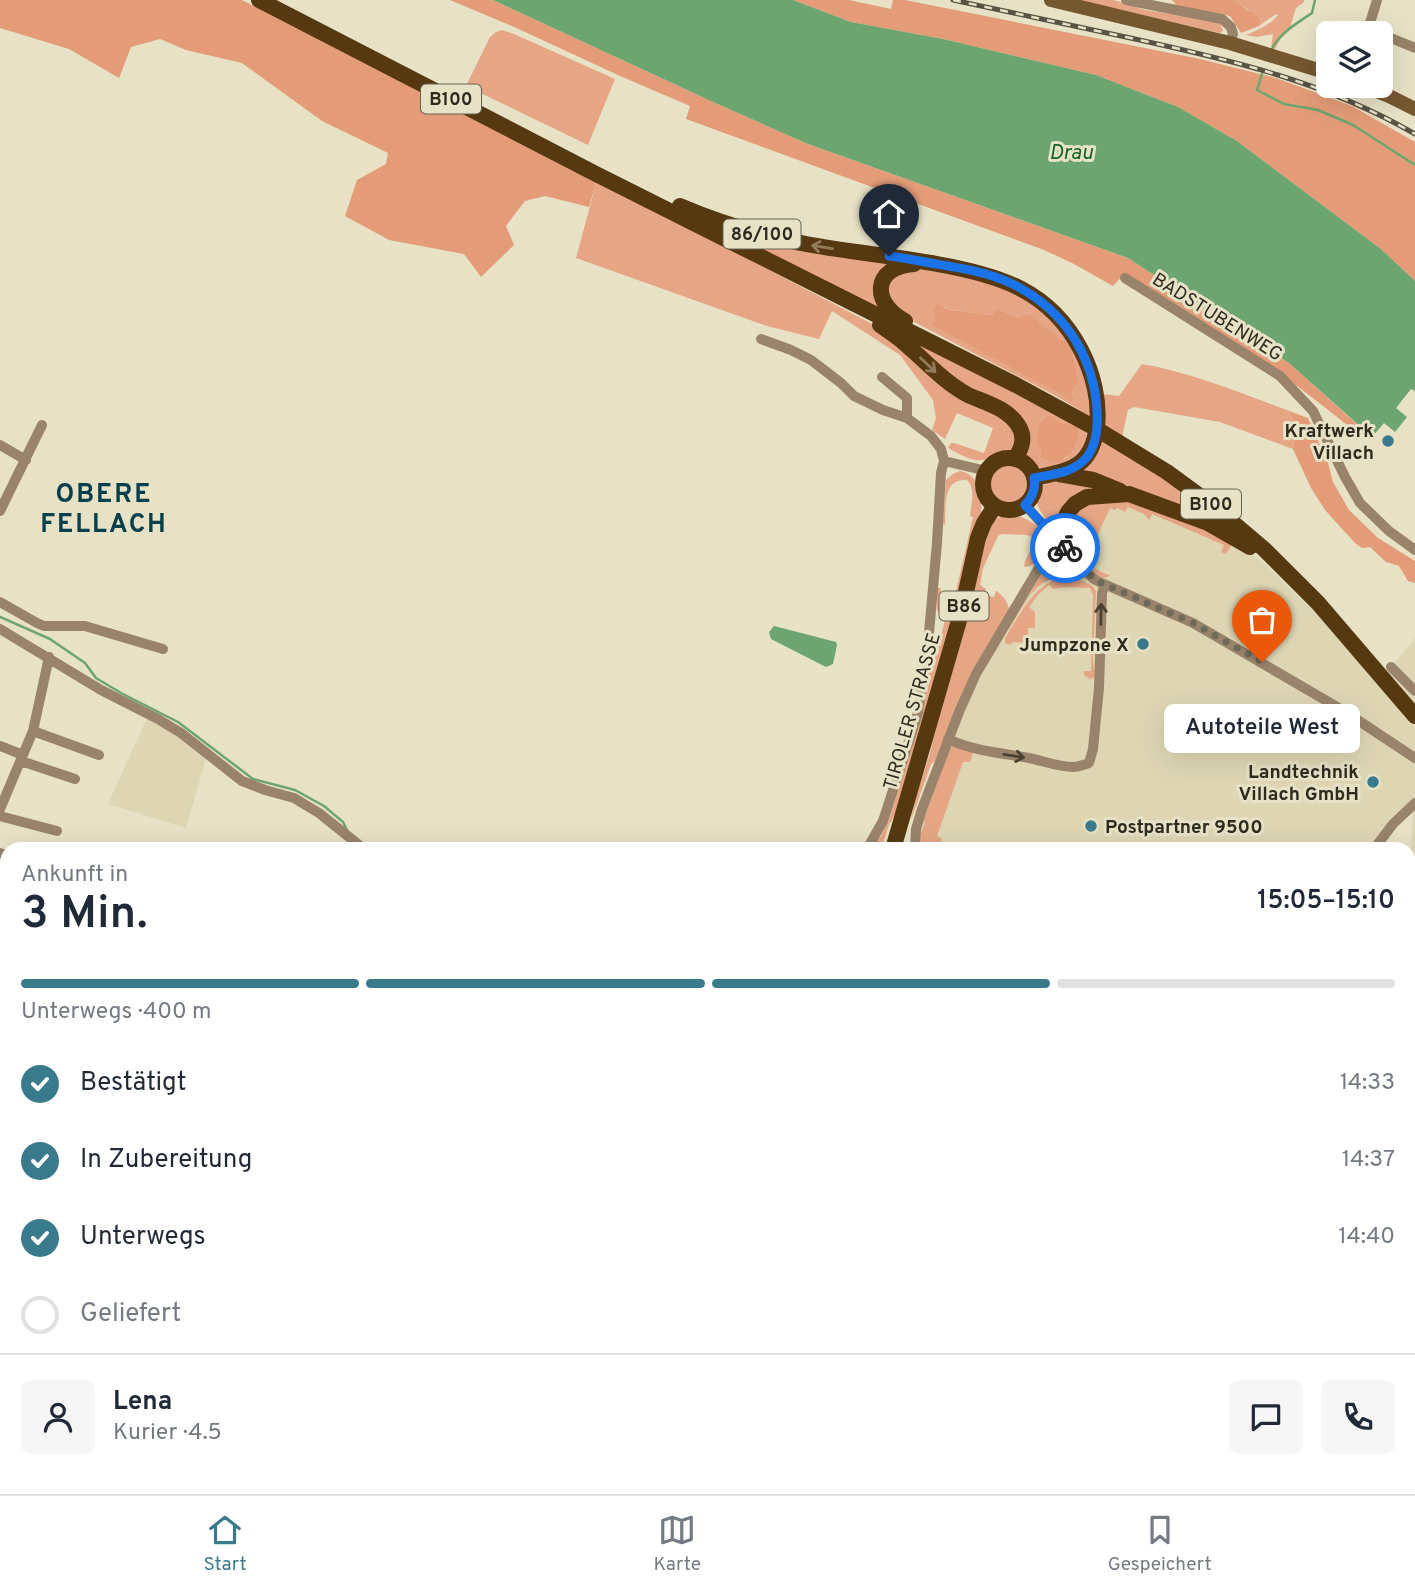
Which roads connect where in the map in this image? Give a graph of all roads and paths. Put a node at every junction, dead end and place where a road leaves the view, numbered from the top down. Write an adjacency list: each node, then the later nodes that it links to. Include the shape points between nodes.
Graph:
1 (258, 0): 12 (main road, B100)
2 (1051, 0): 7 (main road)
3 (1126, 0): 7 (street, via 1222,19 1231,27)
4 (1377, 0): 5 (street)
5 (1375, 21)
6 (1393, 39): 8 (street)
7 (1230, 43): 9 (main road)
8 (1415, 48)
9 (1316, 69)
10 (1393, 98): 11 (main road)
11 (1415, 109)
12 (596, 174): 13 (main road, 86/100, one-way to 12, via 774,237 691,210 609,173); 15 (main road, B100)
13 (938, 264): 17 (main road, 86/100, via 892,269 884,277 881,296 896,317); 26 (main road, 86/100, via 981,272 1025,290 1045,304 1076,340 1093,382 1096,432 1087,456)
14 (1125, 278): 34 (street, BADSTUBENWEG, via 1280,376 1313,411 1360,503)
15 (835, 295): 17 (main road, B100); 22 (main road, one-way to 22, via 902,341 954,387 1014,419 1023,438)
16 (761, 339): 19 (street, via 811,360 854,396)
17 (939, 346): 35 (main road, B100, via 1064,411 1167,472 1212,505)
18 (882, 376): 19 (street, via 907,398)
19 (907, 418): 24 (street, via 931,436)
20 (43, 425): 23 (street)
21 (0, 445): 23 (street)
22 (1015, 459): 25 (main road, via 1000,460); 27 (main road, via 1026,465)
23 (26, 460): 28 (street)
24 (944, 461): 25 (street); 56 (street, via 918,713 883,821)
25 (987, 471): 31 (main road, via 983,487)
26 (1059, 474): 27 (main road, 86/100); 29 (main road, 86/100, via 1093,480)
27 (1034, 478): 30 (main road, via 1032,497)
28 (4, 494): 32 (street)
29 (1129, 494): 33 (main road, via 1087,497 1075,504); 35 (main road, via 1208,523)
30 (1025, 505): 31 (main road, via 1011,510); 33 (street)
31 (995, 506): 57 (main road, TIROLER STRASSE / B86, via 978,538 962,610)
32 (0, 511)
33 (1056, 538): 36 (street); 45 (street, via 976,674)
34 (1415, 551)
35 (1292, 577): 43 (main road, B100)
36 (1104, 585): 45 (street, one-way to 36, via 979,750 1064,766 1077,768 1089,763 1099,688); 49 (street, via 1193,623)
37 (0, 602): 39 (street, via 44,626 85,626)
38 (0, 629): 40 (street)
39 (163, 649)
40 (49, 657): 44 (street); 55 (street, via 181,733 242,780 294,798)
41 (1391, 667): 42 (street)
42 (1415, 691)
43 (1415, 716)
44 (33, 731): 47 (street); 48 (street)
45 (948, 739): 58 (street)
46 (0, 746): 48 (street)
47 (99, 755)
48 (22, 758): 50 (street); 52 (street)
49 (1415, 758)
50 (75, 779)
51 (1415, 803): 59 (street)
52 (0, 810)
53 (0, 816): 54 (street)
54 (57, 831)
55 (355, 842)
56 (871, 842)
57 (894, 842)
58 (915, 842)
59 (1379, 842)

